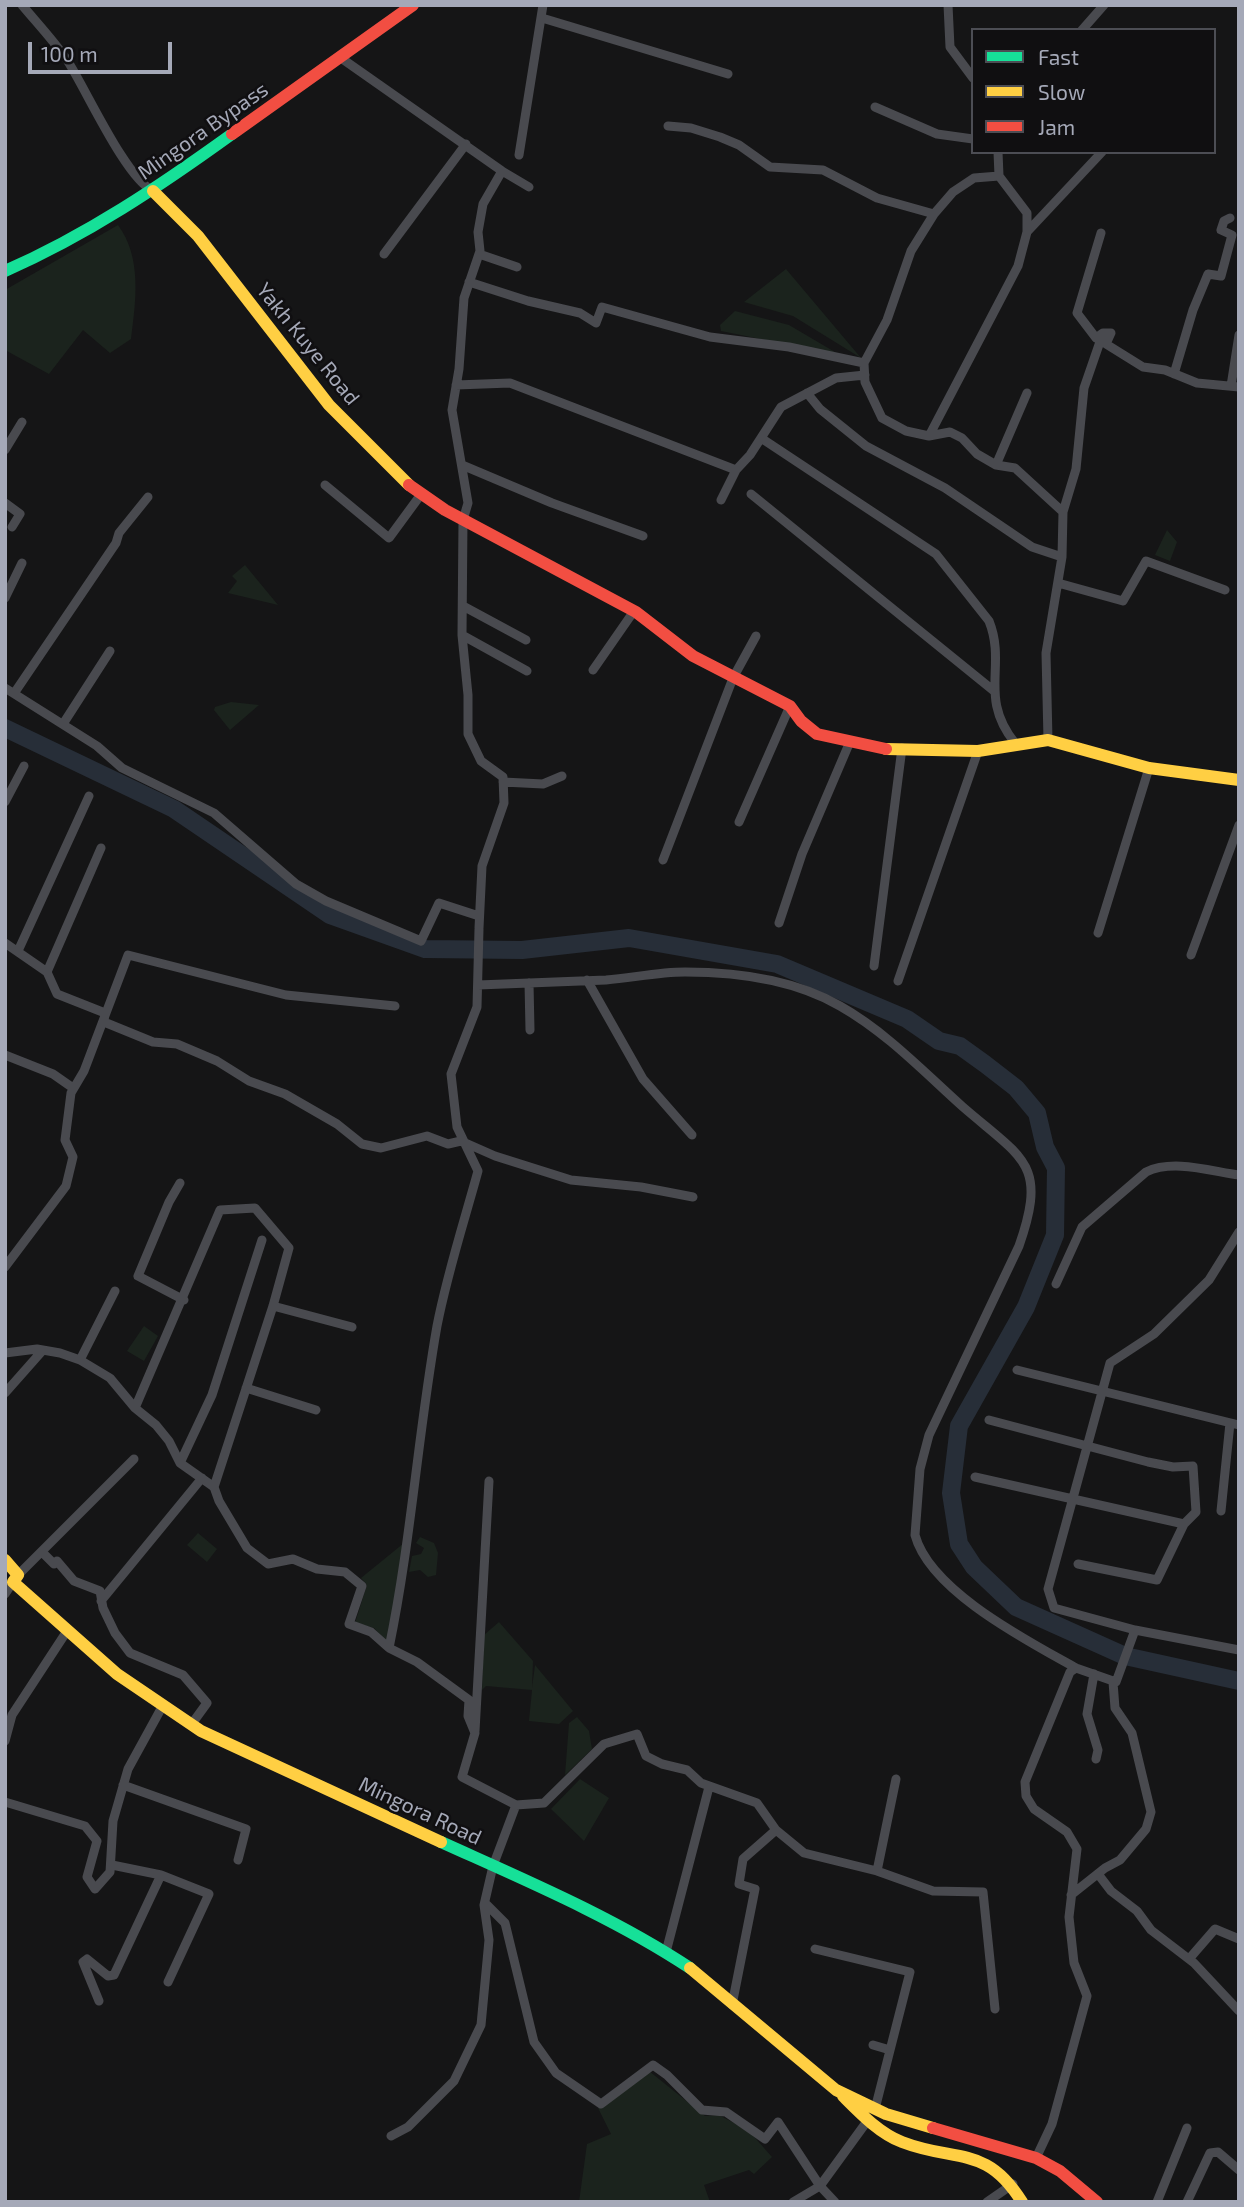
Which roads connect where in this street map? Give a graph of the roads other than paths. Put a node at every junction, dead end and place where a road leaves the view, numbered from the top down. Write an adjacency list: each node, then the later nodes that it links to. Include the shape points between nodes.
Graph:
1 (22, 5): 21 (street, via 66,59 122,154)
2 (412, 5): 8 (main road, Mingora Bypass)
3 (543, 5): 6 (street)
4 (948, 5): 10 (street, via 950,47)
5 (1104, 5): 7 (street)
6 (542, 18): 9 (street); 17 (street)
7 (1084, 28)
8 (341, 58): 14 (street); 21 (main road, Mingora Bypass)
9 (728, 74)
10 (971, 75)
11 (876, 107): 13 (street, via 937,134)
12 (668, 126): 22 (street, via 720,136 770,167 823,170 877,198)
13 (971, 139)
14 (466, 144): 18 (street); 26 (street)
15 (998, 154): 19 (street)
16 (1100, 154): 24 (street)
17 (519, 155)
18 (502, 172): 20 (street); 27 (street, via 484,204)
19 (999, 176): 22 (street, via 974,178 953,192); 24 (street, via 1027,213)
20 (529, 187)
21 (153, 191): 29 (main road, Mingora Bypass, via 52,250); 48 (main road, Yakh Kuye Road, via 206,247 329,405)
22 (934, 214): 33 (street, via 911,251 887,320)
23 (1230, 218): 34 (street, via 1222,230 1232,234 1222,276 1208,274)
24 (1027, 232): 41 (street, via 1018,266)
25 (1101, 233): 31 (street, via 1077,313 1096,338)
26 (384, 254)
27 (479, 254): 28 (street); 30 (street)
28 (517, 267)
29 (5, 271)
30 (469, 282): 33 (street, via 580,313 596,323 601,307 710,337 789,346); 36 (street)
31 (1103, 333): 34 (street, via 1111,333 1106,344 1143,367); 53 (street, via 1084,388 1076,469)
32 (1239, 335): 37 (street)
33 (864, 363): 35 (street)
34 (1174, 374): 37 (street, via 1197,383)
35 (865, 375): 38 (street, via 836,378); 41 (street, via 883,418 906,431)
36 (456, 385): 44 (street, via 453,425); 46 (street, via 510,383)
37 (1235, 387)
38 (807, 393): 42 (street, via 781,407); 57 (street, via 866,446 946,488 1032,547)
39 (1027, 393): 45 (street)
40 (22, 422): 43 (street)
41 (929, 436): 45 (street, via 950,432)
42 (761, 438): 46 (street); 72 (street, via 925,545 951,569 993,631)
43 (5, 450)
44 (462, 465): 54 (street, via 468,503); 56 (street)
45 (996, 465): 53 (street, via 1015,468)
46 (736, 470): 51 (street)
47 (325, 485): 48 (street, via 389,538)
48 (422, 493): 54 (main road, Yakh Kuye Road)
49 (751, 494): 72 (street)
50 (148, 496): 73 (street)
51 (721, 500)
52 (5, 503): 55 (street, via 20,514)
53 (1063, 512): 57 (street)
54 (463, 520): 62 (street); 63 (main road, Yakh Kuye Road)
55 (12, 527)
56 (643, 536)
57 (1062, 556): 59 (street)
58 (23, 563): 61 (street)
59 (1058, 583): 60 (street, via 1122,601 1146,561); 76 (street, via 1046,653)
60 (1225, 590)
61 (5, 597)
62 (463, 606): 64 (street); 66 (street)
63 (634, 611): 68 (street); 70 (main road, Yakh Kuye Road, via 693,656)
64 (462, 635): 69 (street); 85 (street, via 468,734 481,761 503,777)
65 (756, 636): 70 (street)
66 (526, 640)
67 (110, 651): 75 (street)
68 (593, 670)
69 (527, 671)
70 (733, 678): 74 (main road, Yakh Kuye Road); 91 (street)
71 (5, 688): 73 (street)
72 (994, 691): 77 (street, via 999,723)
73 (15, 692): 75 (street)
74 (790, 706): 78 (main road, Yakh Kuye Road, via 817,734); 88 (street)
75 (63, 724): 92 (street, via 122,768 214,813 296,884 326,901 421,941 439,903)
76 (1048, 740): 77 (main road, Yakh Kuye Road); 82 (main road)
77 (1015, 743): 80 (main road, Yakh Kuye Road)
78 (849, 744): 79 (main road, Yakh Kuye Road, via 878,750); 93 (street, via 802,854)
79 (902, 748): 80 (main road, Yakh Kuye Road); 98 (street)
80 (978, 751): 102 (street)
81 (24, 766): 87 (street)
82 (1149, 768): 84 (main road); 94 (street)
83 (562, 776): 85 (street, via 543,784)
84 (1239, 780)
85 (503, 782): 92 (street, via 504,803 482,866)
86 (89, 796): 96 (street)
87 (5, 802)
88 (738, 822)
89 (1239, 825): 97 (street)
90 (101, 848): 99 (street)
91 (663, 860)
92 (479, 916): 101 (street)
93 (779, 923)
94 (1098, 933)
95 (5, 943): 96 (street)
96 (18, 951): 99 (street)
97 (1191, 955)
98 (874, 966)
99 (47, 972): 105 (street, via 57,994)
100 (587, 980): 103 (street); 109 (street, via 643,1080); 153 (street, via 685,972 719,974 779,983 819,995 863,1020 1023,1161 1034,1187 1029,1217 1020,1246 929,1434 920,1469 915,1535 917,1545 951,1587 995,1620)
101 (478, 981): 103 (street); 110 (street, via 477,1007 451,1074)
102 (898, 981)
103 (529, 983): 106 (street)
104 (395, 1006): 105 (street, via 286,995 128,955)
105 (105, 1013): 108 (street, via 85,1071); 110 (street, via 104,1022 153,1042 177,1044 250,1082 285,1094 362,1144 381,1147 427,1136 448,1144)
106 (530, 1030)
107 (5, 1055): 108 (street)
108 (73, 1088): 116 (street, via 65,1140 73,1157 66,1186)
109 (692, 1135)
110 (461, 1141): 113 (street, via 571,1181); 151 (street, via 478,1171 438,1323 405,1571)
111 (1239, 1175): 117 (street, via 1187,1167 1146,1172 1082,1227)
112 (180, 1183): 119 (street, via 138,1276)
113 (694, 1197)
114 (1239, 1232): 127 (street, via 1209,1280 1154,1334 1110,1363)
115 (262, 1240): 135 (street, via 216,1382)
116 (5, 1267)
117 (1056, 1284)
118 (115, 1291): 124 (street)
119 (184, 1300): 120 (street, via 220,1210 255,1208 289,1248); 129 (street)
120 (274, 1306): 121 (street); 126 (street)
121 (352, 1327)
122 (43, 1350): 123 (street); 124 (street); 128 (street)
123 (5, 1353)
124 (80, 1360): 129 (street, via 110,1378)
125 (1017, 1370): 127 (street)
126 (246, 1388): 130 (street); 139 (street)
127 (1102, 1391): 132 (street); 133 (street)
128 (5, 1393)
129 (135, 1408): 135 (street, via 163,1433)
130 (316, 1410)
131 (989, 1420): 133 (street)
132 (1234, 1424): 141 (street)
133 (1088, 1445): 140 (street); 142 (street, via 1161,1465 1193,1466 1196,1512)
134 (134, 1459): 143 (street)
135 (180, 1463): 137 (street)
136 (975, 1477): 140 (street)
137 (202, 1478): 139 (street); 148 (street)
138 (488, 1481): 158 (street)
139 (214, 1487): 151 (street, via 252,1554 268,1564 293,1559 317,1569 345,1572 362,1586 349,1624 371,1632)
140 (1073, 1501): 142 (street); 150 (street, via 1048,1595 1054,1608)
141 (1221, 1511)
142 (1184, 1524): 145 (street, via 1157,1580)
143 (42, 1552): 146 (street); 148 (street, via 74,1581 100,1591)
144 (5, 1559): 146 (main road, Mingora Road)
145 (1079, 1564)
146 (16, 1578): 147 (street); 149 (main road, Mingora Road)
147 (5, 1594)
148 (101, 1601): 157 (street, via 130,1653 183,1675 207,1703)
149 (66, 1631): 156 (main road, Mingora Road); 159 (street, via 12,1715)
150 (1133, 1633): 152 (street); 155 (street)
151 (389, 1648): 158 (street, via 417,1662 468,1700)
152 (1239, 1650)
153 (1076, 1668): 154 (street); 173 (street, via 1070,1672 1025,1782 1034,1809 1067,1832 1077,1849)
154 (1094, 1674): 155 (street); 160 (street, via 1087,1714 1098,1750)
155 (1115, 1679): 171 (street, via 1115,1707 1132,1733 1151,1812 1146,1829 1120,1860)
156 (162, 1707): 157 (main road, Mingora Road); 162 (street, via 141,1741)
157 (191, 1725): 169 (main road, Mingora Road)
158 (475, 1732): 165 (street, via 463,1777)
159 (5, 1741)
160 (1096, 1759)
161 (896, 1779): 170 (street)
162 (123, 1785): 167 (street, via 246,1829); 168 (street, via 113,1821)
163 (709, 1787): 165 (street, via 687,1770 646,1756 638,1734 604,1744 544,1803); 166 (street, via 757,1803); 177 (street)
164 (5, 1802): 168 (street, via 93,1832 97,1841 87,1877 95,1889)
165 (516, 1805): 169 (street)
166 (776, 1830): 170 (street, via 804,1853); 181 (street, via 743,1859 739,1884 755,1889)
167 (238, 1860)
168 (111, 1865): 172 (street)
169 (493, 1866): 174 (street); 177 (main road, Mingora Road)
170 (877, 1871): 182 (street, via 933,1891 982,1892)
171 (1098, 1874): 173 (street); 178 (street, via 1151,1930)
172 (161, 1875): 179 (street, via 209,1894); 180 (street, via 114,1975 108,1976 87,1959 83,1962)
173 (1071, 1895): 189 (street, via 1074,1963 1087,1996 1052,2124)
174 (485, 1903): 188 (street, via 489,1940 481,2025 454,2081 408,2127); 192 (street, via 505,1923 534,2042 556,2073 601,2104 653,2065 702,2110 726,2112 765,2139 778,2122)
175 (1239, 1939): 178 (street, via 1215,1929)
176 (815, 1949): 185 (street, via 910,1972)
177 (666, 1952): 181 (main road, Mingora Road)
178 (1189, 1959): 183 (street)
179 (168, 1982)
180 (99, 2001)
181 (732, 2005): 186 (main road, Mingora Road)
182 (995, 2009)
183 (1239, 2011)
184 (873, 2045): 185 (street)
185 (890, 2050): 186 (street)
186 (872, 2114): 189 (main road); 191 (main road, via 883,2132 905,2143 975,2158); 192 (street)
187 (1187, 2128): 198 (street)
188 (391, 2136)
189 (1036, 2158): 197 (main road)
190 (1239, 2170): 199 (street, via 1218,2152 1210,2153)
191 (1013, 2184): 195 (street); 196 (main road)
192 (820, 2186): 193 (street); 194 (street)
193 (793, 2202)
194 (835, 2202)
195 (987, 2202)
196 (1022, 2202)
197 (1097, 2202)
198 (1157, 2202)
199 (1187, 2202)

